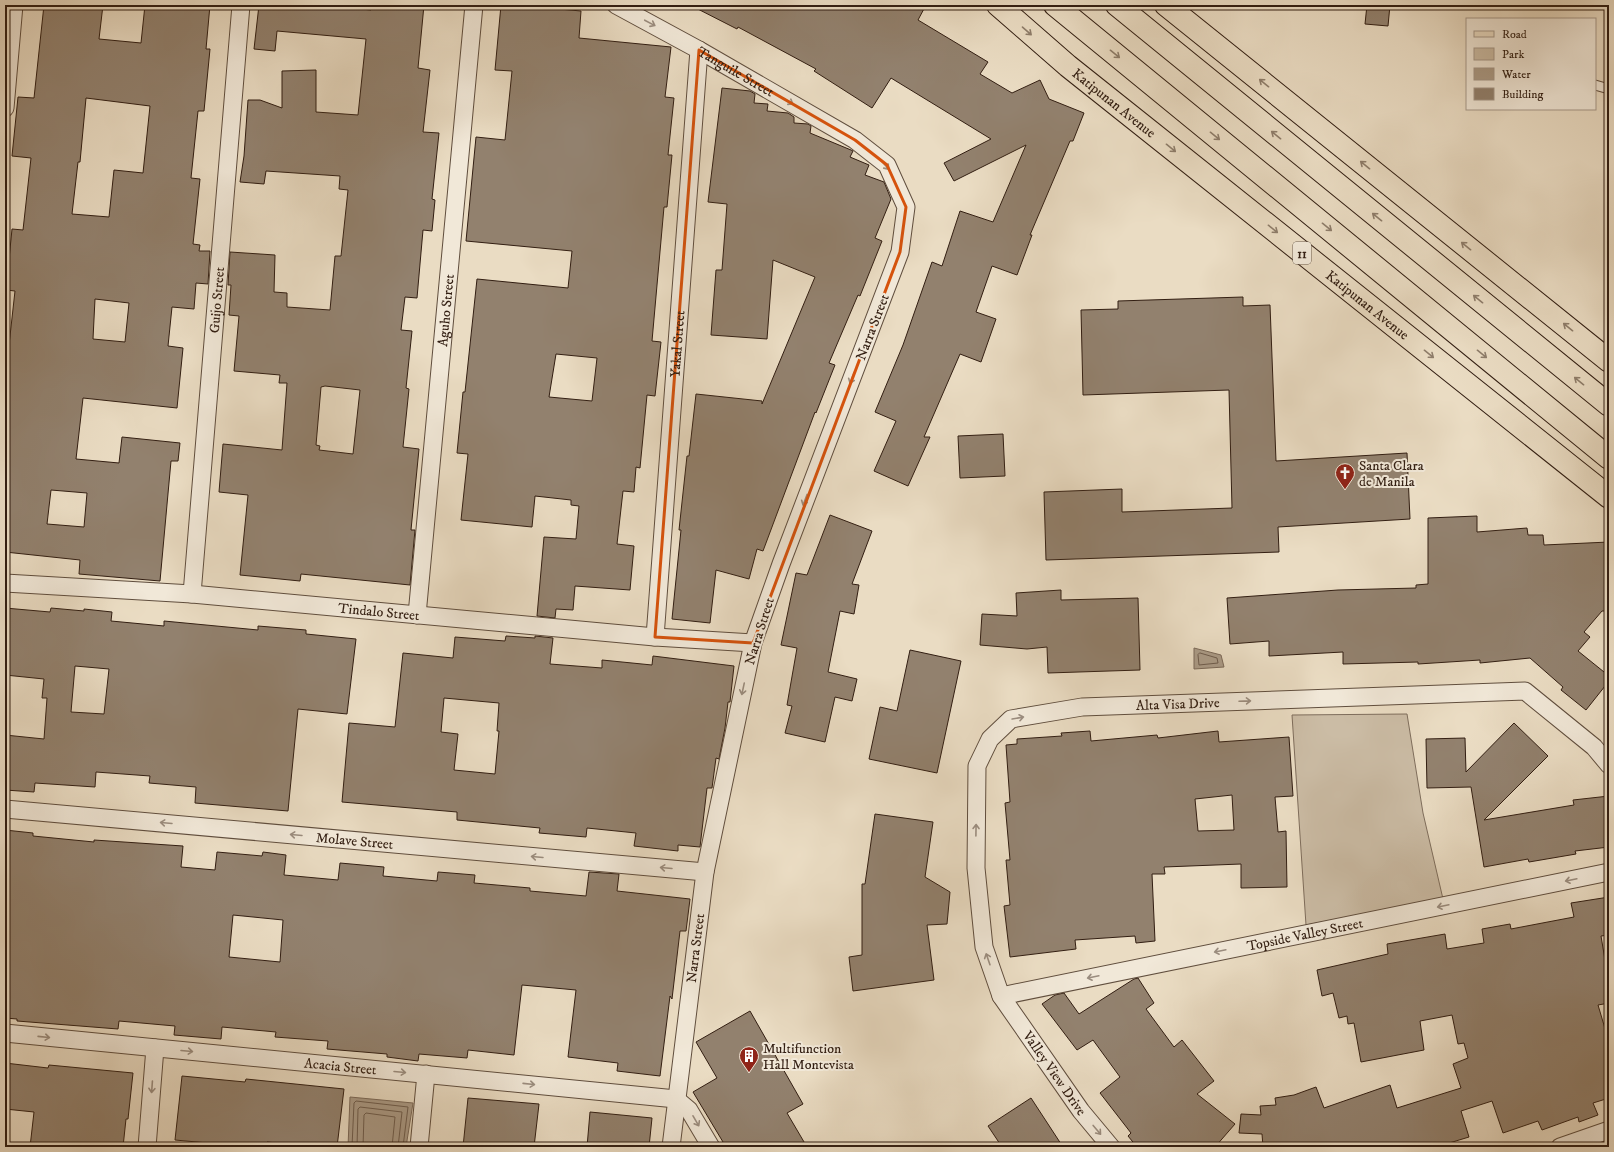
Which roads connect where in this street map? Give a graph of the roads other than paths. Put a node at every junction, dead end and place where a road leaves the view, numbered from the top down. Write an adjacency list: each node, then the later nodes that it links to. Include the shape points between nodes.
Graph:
1 (14, 5): 12 (street)
2 (241, 5): 19 (street, Guijo Street)
3 (474, 5): 20 (street, Aguho Street)
4 (616, 5): 9 (street, Tanguile Street, one-way to 9)
5 (998, 5): 17 (main road, Katipunan Avenue / 11, one-way to 17, via 1080,76)
6 (1054, 5): 16 (main road, one-way to 16)
7 (1117, 5): 15 (main road, one-way to 7)
8 (1166, 5): 14 (main road, one-way to 8)
9 (699, 50): 13 (street, Tanguile Street, one-way to 13); 21 (street, Yakal Street)
10 (1596, 85): 11 (lane)
11 (1609, 89)
12 (5, 108)
13 (855, 140): 22 (street, Narra Street, one-way to 22, via 887,165 906,207 900,252)
14 (1609, 361)
15 (1609, 405)
16 (1609, 458)
17 (1609, 497)
18 (5, 583): 19 (street, Tindalo Street)
19 (192, 594): 20 (street, Tindalo Street)
20 (417, 615): 21 (street, Tindalo Street)
21 (655, 637): 22 (street, Tindalo Street)
22 (753, 643): 25 (street, Narra Street, one-way to 25)
23 (1609, 765): 27 (street, Alta Visa Drive, one-way to 23, via 984,947 977,876 977,766 990,739 1011,719 1082,707 1525,691 1594,747)
24 (5, 809): 25 (street, Molave Street, one-way to 24)
25 (705, 872): 31 (street, Narra Street)
26 (1609, 872): 27 (street, Topside Valley Street, one-way to 27)
27 (1001, 996): 37 (street, Valley View Drive, one-way to 37, via 1081,1111)
28 (5, 1032): 29 (street, Acacia Street, one-way to 29)
29 (155, 1048): 30 (street, Acacia Street, one-way to 30); 33 (street, one-way to 33)
30 (426, 1074): 31 (street, Acacia Street, one-way to 31); 34 (street)
31 (676, 1099): 35 (street, Narra Street); 36 (street, one-way to 36, via 689,1110)
32 (1609, 1130): 38 (street)
33 (147, 1147)
34 (419, 1147)
35 (671, 1147)
36 (711, 1147)
37 (1111, 1147)
38 (1560, 1147)

